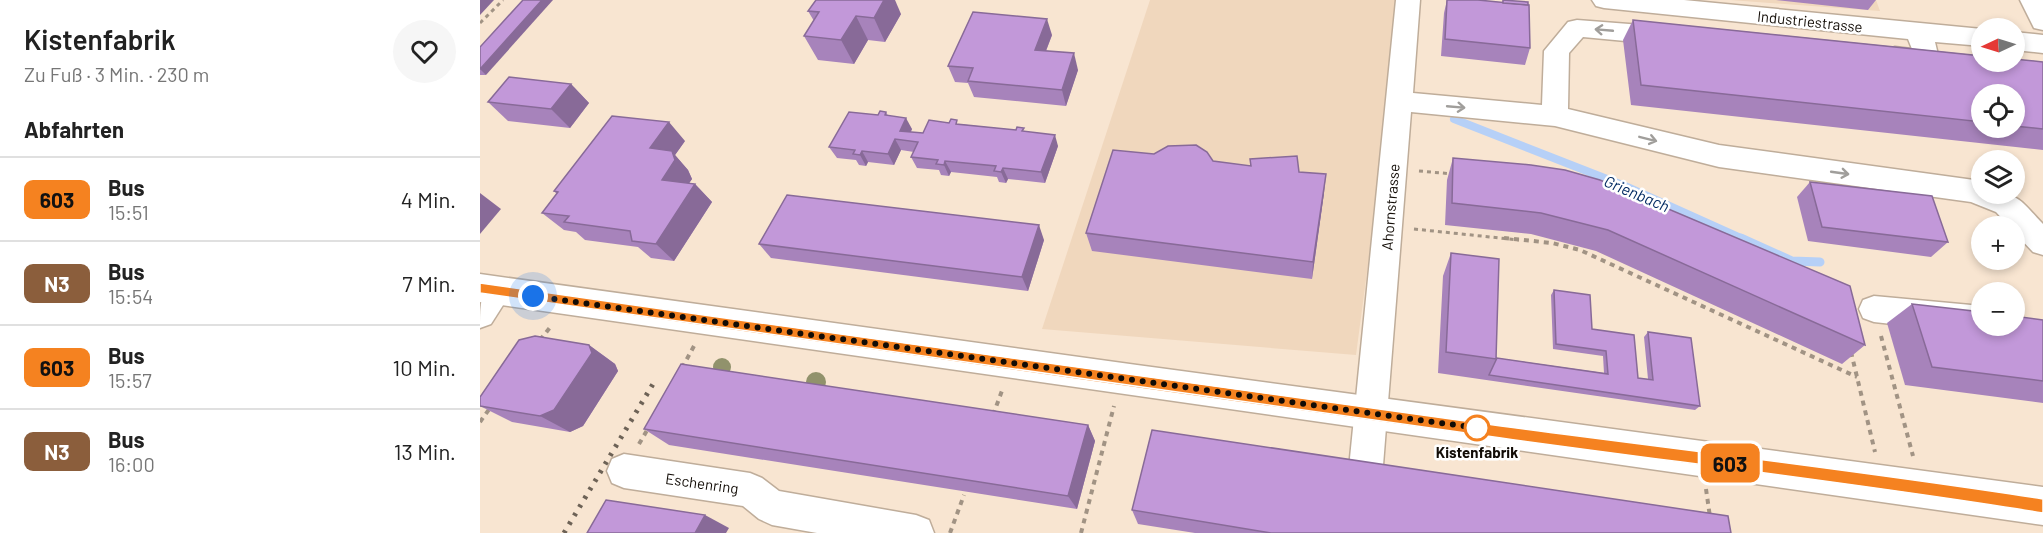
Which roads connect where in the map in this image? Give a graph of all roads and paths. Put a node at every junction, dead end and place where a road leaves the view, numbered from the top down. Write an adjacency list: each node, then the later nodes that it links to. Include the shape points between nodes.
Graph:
1 (503, 0): 6 (path)
2 (1408, 0): 13 (street, Ahornstrasse)
3 (1604, 0): 7 (street, Industriestrasse)
4 (2032, 0): 5 (street)
5 (2043, 22)
6 (480, 23)
7 (1917, 32): 8 (street, Industriestrasse); 12 (street, via 1926,58)
8 (1971, 37)
9 (1693, 38): 14 (street, one-way to 14, via 1577,28 1557,51)
10 (2025, 42): 11 (street)
11 (2043, 44)
12 (1868, 53)
13 (1398, 101): 14 (street, one-way to 14); 15 (street, Ahornstrasse)
14 (1556, 116): 18 (street, one-way to 18, via 1719,156 1974,191 2006,204)
15 (1394, 168): 16 (path); 17 (street, Ahornstrasse)
16 (1456, 175)
17 (1389, 227): 27 (path, via 1552,243 1580,250); 31 (street, Ahornstrasse)
18 (2043, 243)
19 (486, 298): 20 (main road)
20 (569, 301): 23 (main road); 24 (path)
21 (1874, 309): 22 (street); 39 (path)
22 (1971, 319)
23 (709, 320): 26 (path); 28 (main road)
24 (539, 341)
25 (1849, 344): 27 (path)
26 (680, 371)
27 (1857, 377): 38 (path)
28 (1121, 379): 31 (main road); 45 (path)
29 (1000, 396): 34 (path)
30 (496, 399): 33 (path)
31 (1371, 414): 35 (main road); 37 (street)
32 (652, 421): 36 (path)
33 (480, 422)
34 (990, 425)
35 (1701, 459): 38 (main road); 42 (path)
36 (624, 471): 43 (street, Eschenring, via 750,490 772,507)
37 (1365, 478)
38 (1881, 482): 39 (main road)
39 (1921, 487): 41 (main road)
40 (964, 495): 44 (path)
41 (2043, 506)
42 (1711, 524)
43 (916, 533)
44 (950, 533)
45 (1081, 533)

